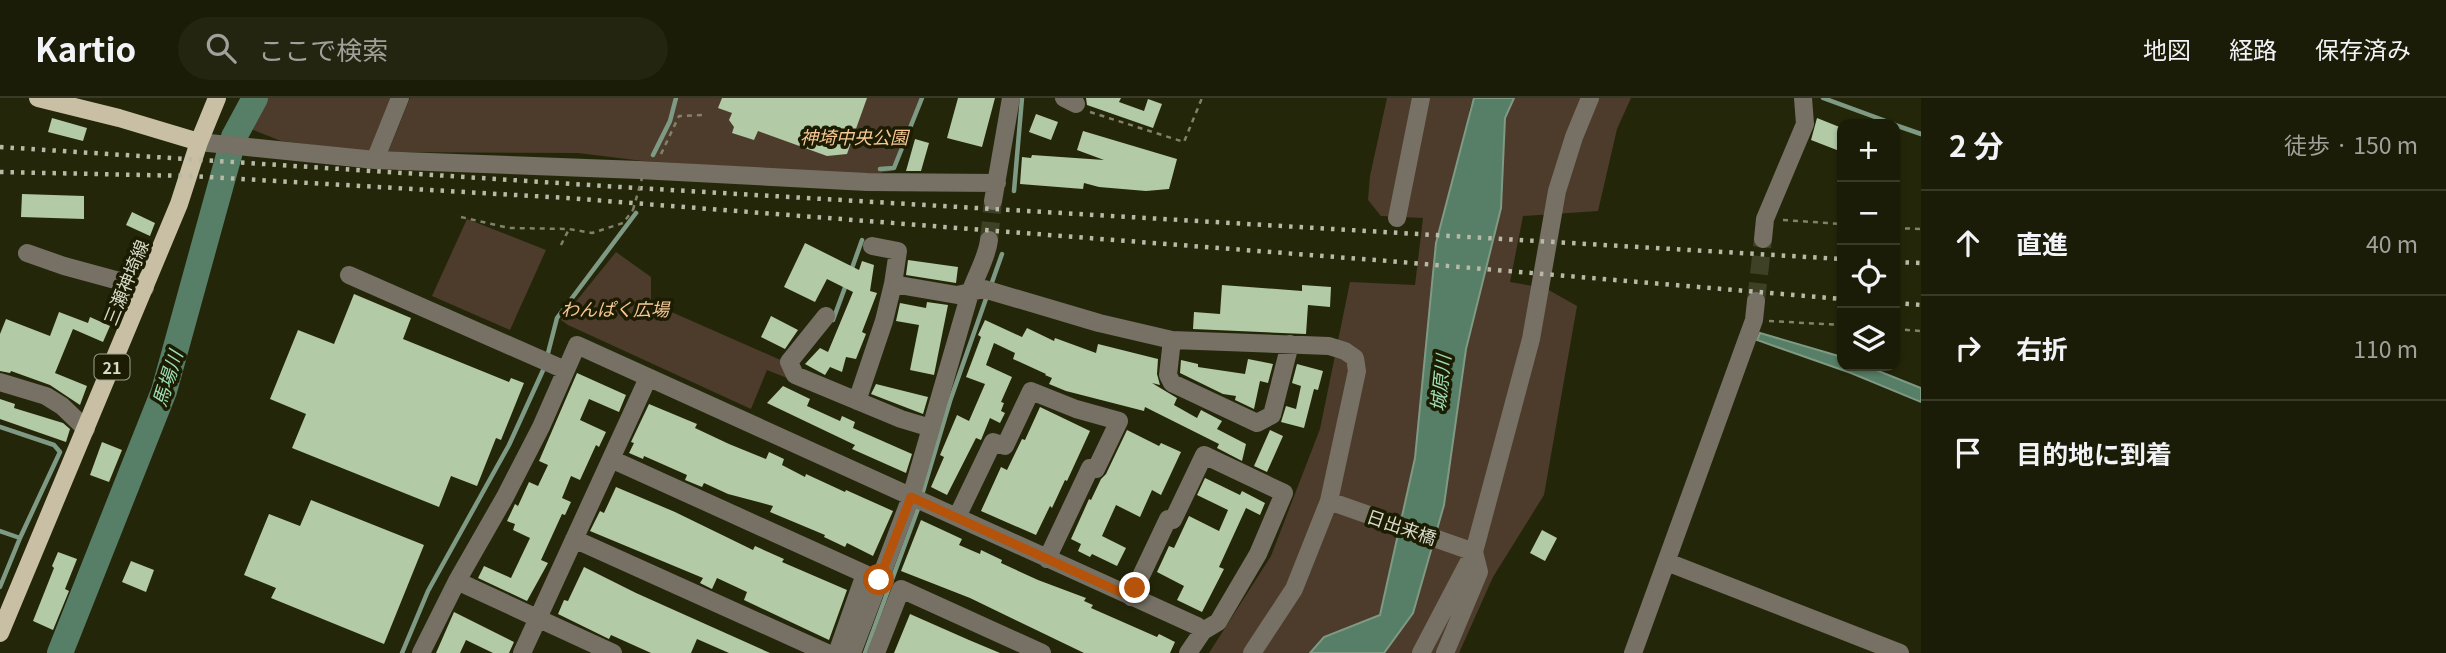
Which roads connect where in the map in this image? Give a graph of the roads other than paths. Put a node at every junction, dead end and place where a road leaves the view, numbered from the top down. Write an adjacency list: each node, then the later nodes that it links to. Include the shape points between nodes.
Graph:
1 (38, 98): 8 (main road)
2 (217, 98): 9 (main road, 三瀬神埼線 / 21)
3 (400, 98): 10 (street)
4 (1011, 98): 11 (street)
5 (1421, 98): 13 (street)
6 (1590, 98): 37 (street, via 1557,191 1531,339)
7 (1803, 98): 14 (street, via 1805,124 1765,219)
8 (82, 103): 9 (main road)
9 (199, 142): 10 (street); 20 (main road, 三瀬神埼線 / 21)
10 (375, 160): 11 (street, via 867,182)
11 (998, 183): 12 (street)
12 (993, 201)
13 (1397, 218)
14 (1763, 239)
15 (989, 240): 21 (street, via 979,267)
16 (872, 246): 19 (street, via 898,251)
17 (27, 253): 20 (street)
18 (349, 275): 26 (street)
19 (893, 284): 21 (street, via 957,295); 29 (street)
20 (145, 288): 31 (main road, 三瀬神埼線 / 21)
21 (983, 291): 24 (street); 30 (street)
22 (1756, 301): 39 (street, via 1754,320)
23 (826, 316): 29 (street, via 789,362 795,375)
24 (1172, 340): 25 (street); 25 (street, via 1168,375 1172,383 1257,423 1272,415)
25 (1290, 344): 34 (street, via 1329,346 1355,358 1357,371)
26 (553, 364): 27 (street, via 577,345); 40 (street, via 535,439)
27 (648, 377): 32 (street); 33 (street)
28 (0, 382): 31 (street, via 46,396)
29 (857, 401): 30 (street)
30 (931, 428): 33 (street)
31 (86, 429): 44 (main road, 三瀬神埼線 / 21)
32 (611, 459): 36 (street); 49 (street, via 866,574)
33 (917, 500): 35 (street); 50 (street)
34 (1329, 501): 37 (street, 日出来橋); 54 (street, via 1294,589)
35 (957, 517): 38 (street); 38 (street, via 992,442 1006,446 1031,391 1119,421 1096,469 1090,468)
36 (574, 539): 42 (street); 48 (street)
37 (1474, 552): 55 (street); 56 (street, via 1479,572)
38 (1047, 559): 41 (street)
39 (1667, 562): 57 (street); 58 (street)
40 (457, 581): 42 (street); 45 (street)
41 (1131, 597): 43 (street); 43 (street, via 1204,455 1284,494 1258,554 1217,622)
42 (538, 619): 46 (street); 47 (street)
43 (1203, 631): 53 (street)
44 (0, 634)
45 (421, 653)
46 (522, 653)
47 (613, 653)
48 (827, 653)
49 (837, 653)
50 (852, 653)
51 (876, 653): 52 (street, via 901,589)
52 (1042, 653)
53 (1188, 653)
54 (1252, 653)
55 (1421, 653)
56 (1445, 653)
57 (1633, 653)
58 (1900, 653)

